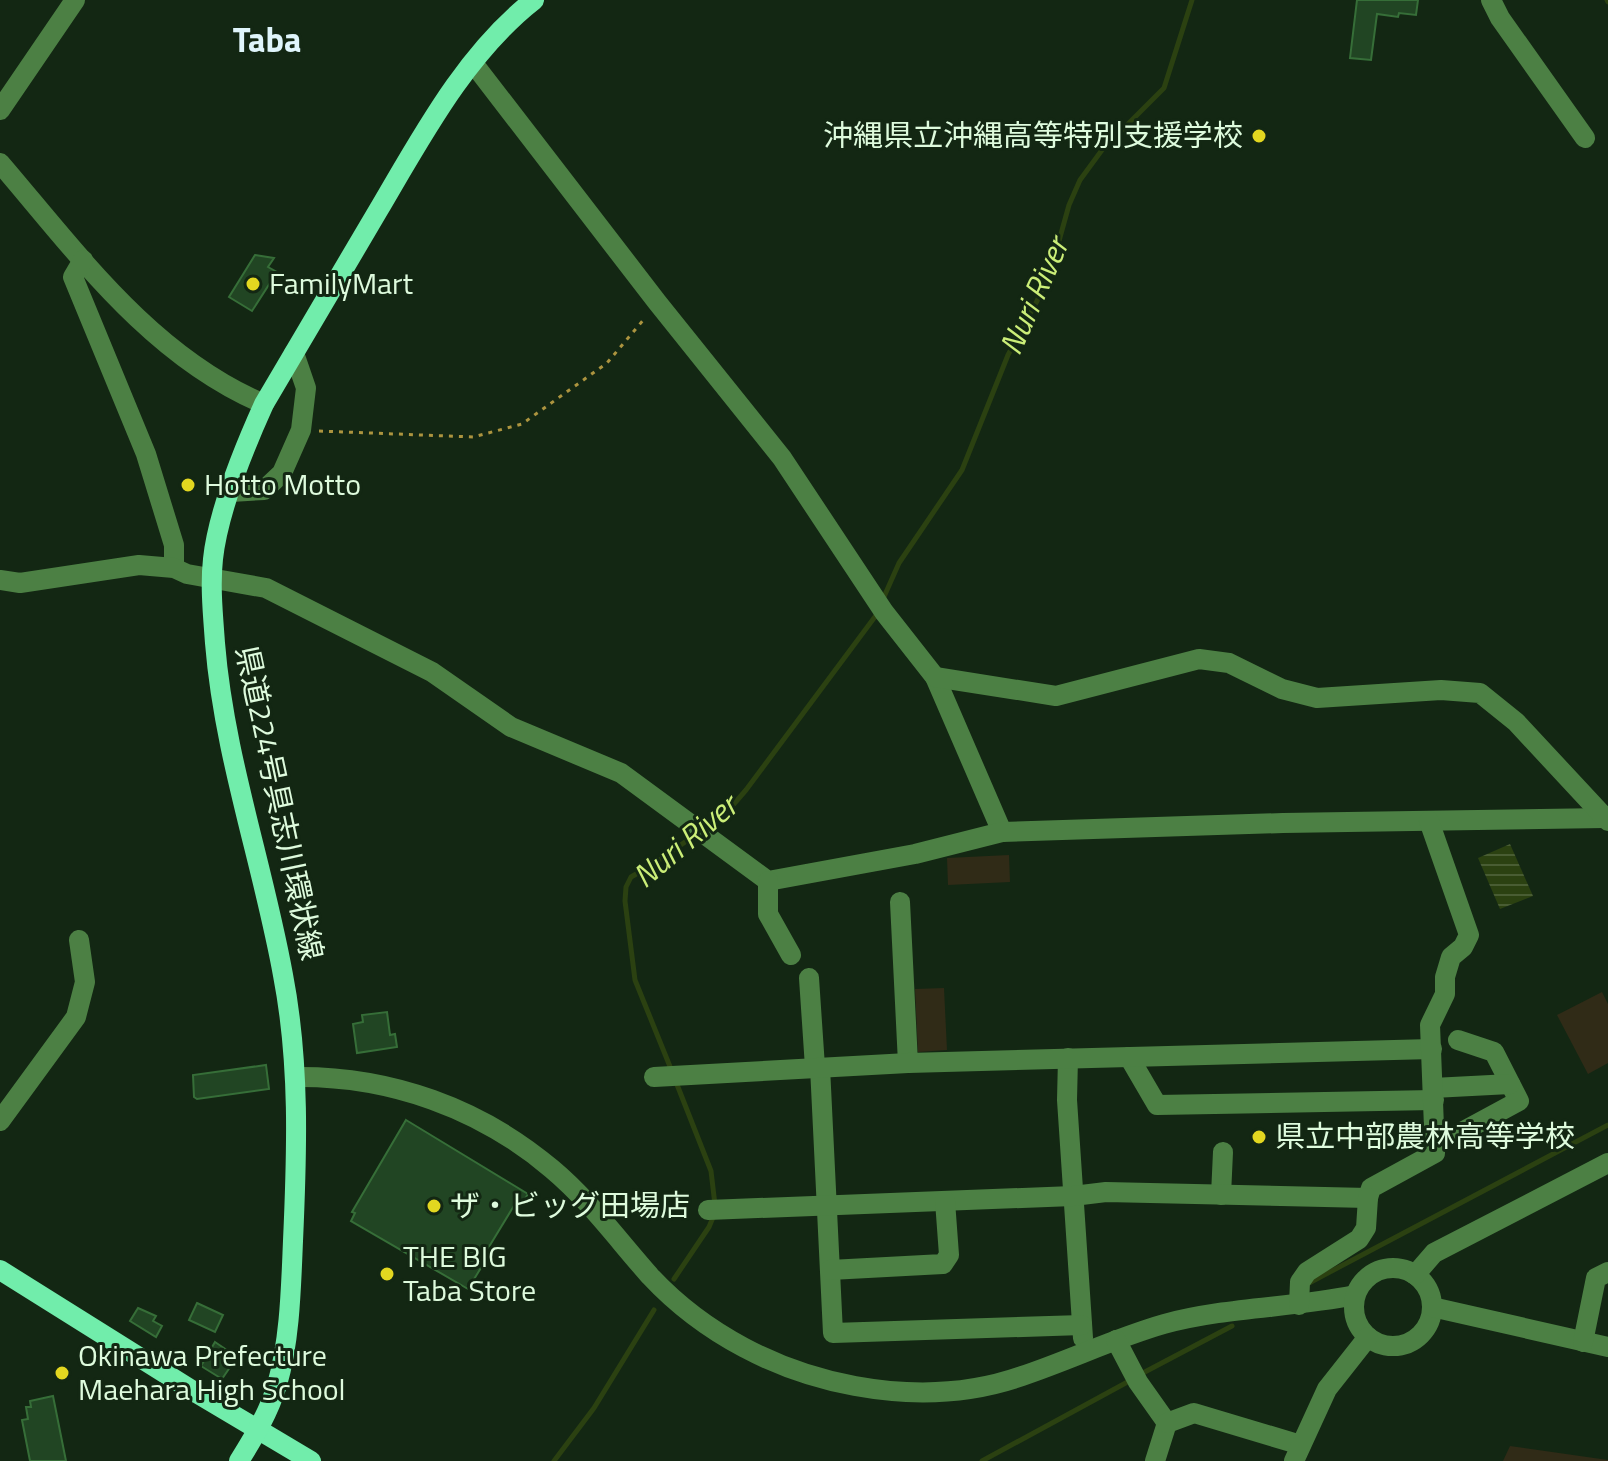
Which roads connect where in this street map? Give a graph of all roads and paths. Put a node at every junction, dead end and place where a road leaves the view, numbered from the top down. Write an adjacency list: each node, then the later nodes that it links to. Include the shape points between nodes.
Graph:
1 (75, 0): 5 (street)
2 (534, 0): 4 (main road, 県道224号具志川環状線)
3 (1491, 0): 6 (street)
4 (473, 63): 9 (street); 10 (main road, 県道224号具志川環状線)
5 (0, 110)
6 (1585, 138)
7 (0, 163): 8 (street)
8 (83, 260): 11 (street, via 140,323 181,356 228,388); 14 (street, via 73,277 146,454 174,545)
9 (657, 302): 12 (path, via 607,363 522,424 473,437); 17 (street, via 782,458 884,612)
10 (294, 353): 11 (main road, 県道224号具志川環状線); 12 (street, via 306,388)
11 (264, 404): 13 (main road, 県道224号具志川環状線)
12 (301, 430): 13 (street, via 282,473 264,490)
13 (231, 492): 15 (main road, 県道224号具志川環状線)
14 (174, 568): 15 (street); 16 (street, via 139,565 20,583)
15 (212, 579): 21 (street, via 266,588 432,672 511,727 621,773); 32 (main road, 県道224号具志川環状線, via 221,702 283,975)
16 (0, 580)
17 (935, 677): 18 (street, via 1056,696 1199,659 1229,663 1282,689 1317,698 1441,690 1480,693 1516,722); 20 (street)
18 (1607, 820): 19 (street)
19 (1429, 821): 20 (street); 27 (street, via 1469,935 1451,957 1445,994 1430,1025)
20 (1002, 832): 21 (street)
21 (768, 881): 24 (street, via 768,914)
22 (900, 902): 30 (street)
23 (79, 940): 36 (street, via 85,982 76,1017)
24 (791, 955)
25 (809, 978): 31 (street)
26 (1458, 1040): 34 (street, via 1494,1052)
27 (1432, 1049): 28 (street); 35 (street)
28 (1129, 1057): 29 (street); 35 (street, via 1157,1105)
29 (1068, 1058): 30 (street); 41 (street)
30 (908, 1063): 31 (street)
31 (817, 1067): 33 (street); 44 (street)
32 (296, 1077): 58 (street, via 334,1077 405,1091 488,1124 554,1170 652,1278 700,1320 787,1368 886,1391 951,1392 1020,1377); 60 (main road, 県道224号具志川環状線, via 293,1255 285,1342 277,1386)
33 (654, 1077)
34 (1510, 1084): 35 (street); 37 (street, via 1519,1101)
35 (1434, 1094): 42 (street, via 1435,1153 1371,1188)
36 (0, 1121)
37 (1458, 1134)
38 (1223, 1152): 40 (street)
39 (1608, 1163): 49 (street, via 1434,1253)
40 (1221, 1195): 41 (street); 42 (street)
41 (1073, 1196): 43 (street); 53 (street)
42 (1368, 1198): 51 (street, via 1366,1228 1359,1239 1307,1272 1300,1282)
43 (945, 1201): 44 (street); 47 (street, via 949,1255 943,1264)
44 (827, 1205): 45 (street); 47 (street)
45 (708, 1210)
46 (0, 1270): 60 (main road)
47 (830, 1270): 53 (street, via 833,1333)
48 (1608, 1272): 56 (street, via 1596,1278)
49 (1415, 1275): 50 (street, via 1380,1270); 52 (street, via 1424,1283)
50 (1355, 1295): 51 (street); 54 (street, via 1355,1318)
51 (1299, 1305): 55 (street, via 1208,1315)
52 (1432, 1307): 54 (street, via 1424,1331 1403,1345 1378,1344); 56 (street)
53 (1082, 1325): 58 (street)
54 (1368, 1337): 61 (street, via 1327,1389)
55 (1116, 1340): 58 (street); 59 (street)
56 (1583, 1342): 57 (street)
57 (1608, 1347)
58 (1084, 1353)
59 (1167, 1423): 61 (street, via 1194,1413); 64 (street)
60 (258, 1429): 62 (main road, 県道224号具志川環状線); 63 (main road)
61 (1298, 1453)
62 (239, 1461)
63 (311, 1461)
64 (1155, 1461)

